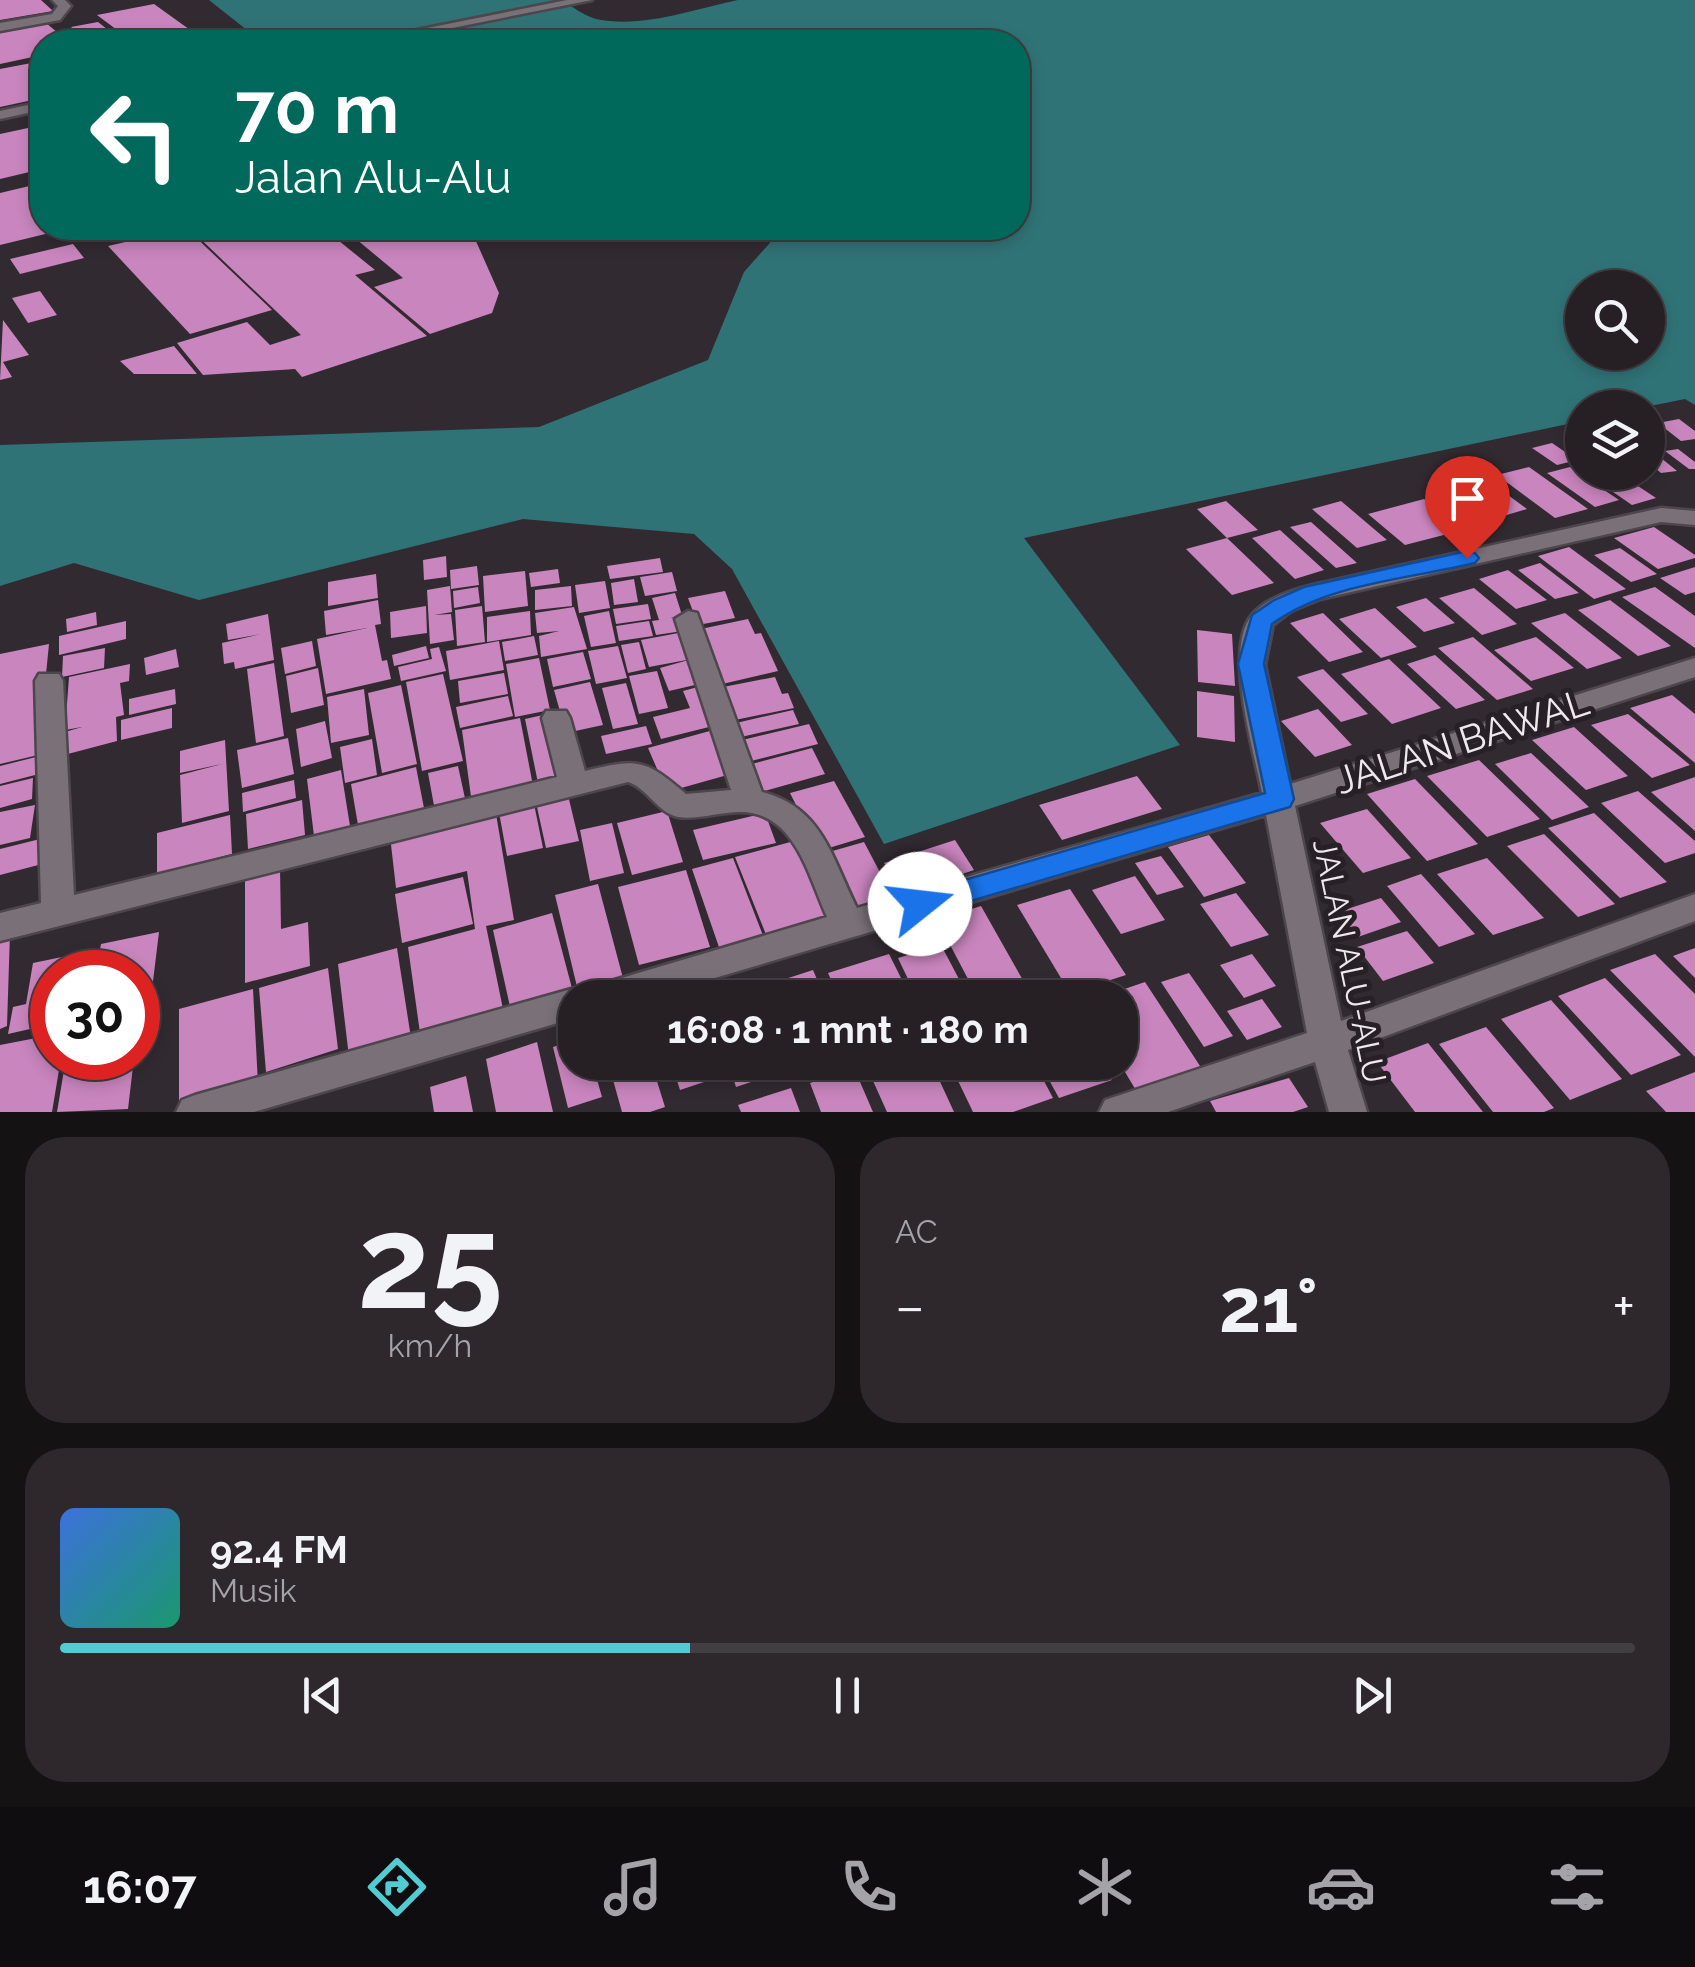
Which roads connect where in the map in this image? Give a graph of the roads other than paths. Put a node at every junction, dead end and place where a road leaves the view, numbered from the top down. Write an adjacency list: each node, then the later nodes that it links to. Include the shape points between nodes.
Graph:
1 (58, 0): 3 (street, via 65,6 56,17)
2 (586, 0): 4 (street)
3 (0, 27)
4 (427, 30)
5 (30, 109): 6 (street)
6 (0, 115)
7 (1695, 518): 14 (street, JALAN ALU-ALU, via 1660,515 1313,592 1282,605 1261,621 1251,664)
8 (688, 619): 13 (street)
9 (1695, 667): 14 (street, JALAN BAWAL)
10 (50, 681): 16 (street)
11 (556, 718): 12 (street)
12 (574, 784): 13 (street, via 636,771 680,806); 16 (street)
13 (749, 798): 18 (street, via 799,823)
14 (1280, 799): 18 (street, JALAN BAWAL); 21 (street, JALAN ALU-ALU)
15 (1695, 907): 21 (street)
16 (58, 912): 17 (street)
17 (0, 926)
18 (848, 926): 19 (street, JALAN BAWAL)
19 (659, 980)
20 (558, 1008): 22 (street)
21 (1327, 1042): 23 (street); 24 (street, JALAN ALU-ALU)
22 (195, 1112)
23 (1118, 1112)
24 (1348, 1112)

